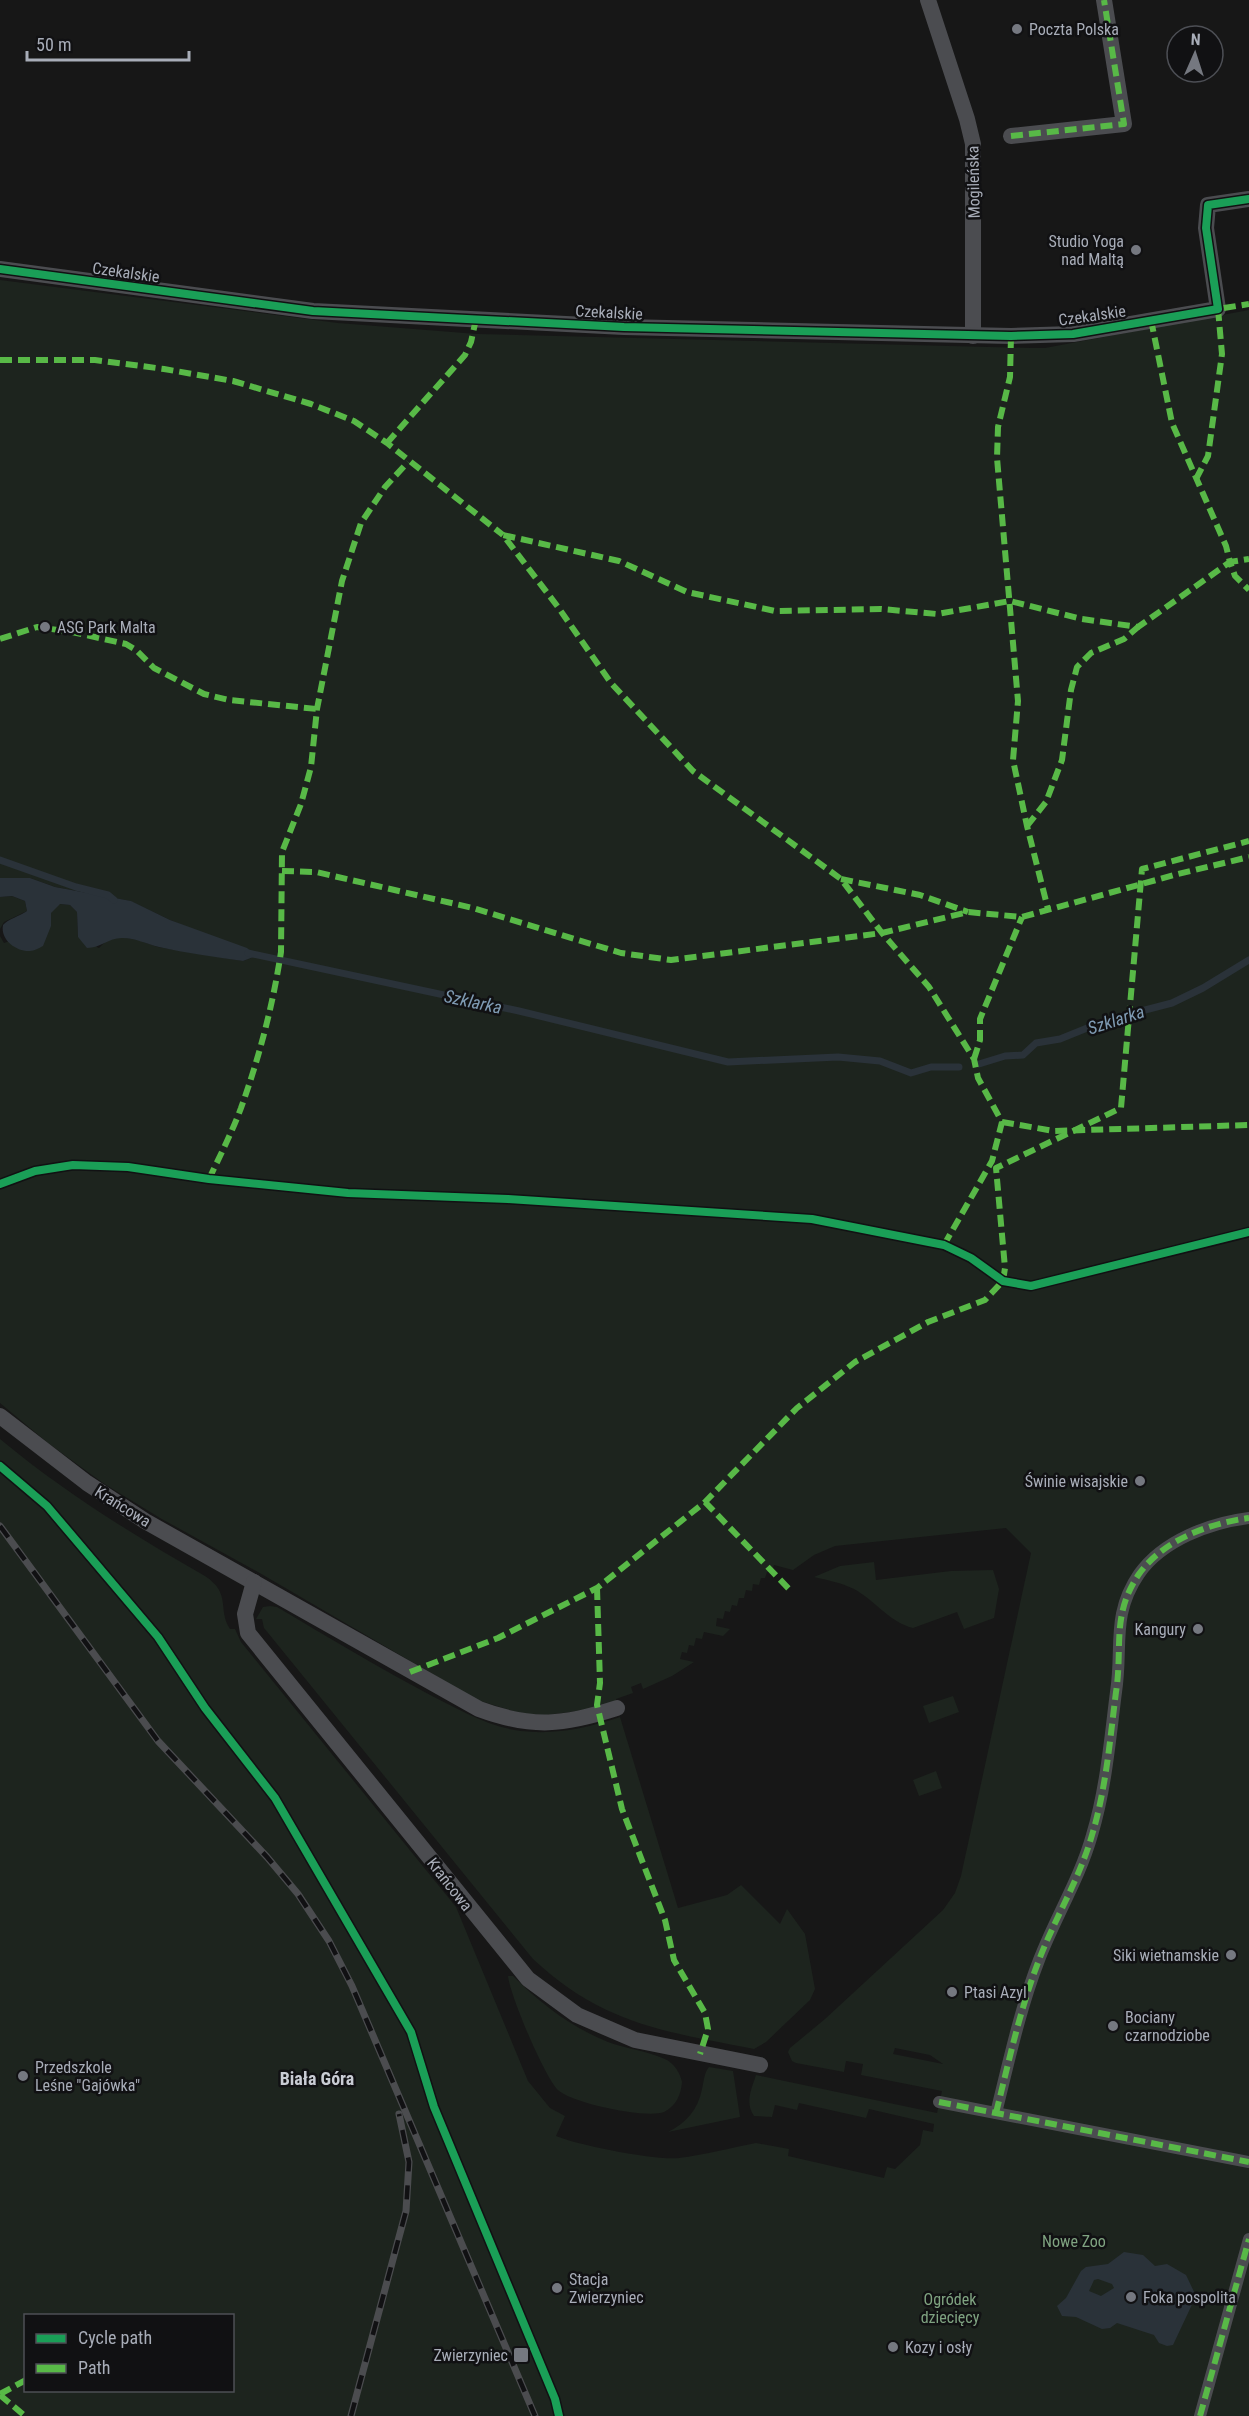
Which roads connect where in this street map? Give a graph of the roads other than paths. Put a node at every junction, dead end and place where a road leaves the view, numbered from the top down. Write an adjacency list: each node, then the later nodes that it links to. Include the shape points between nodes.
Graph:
1 (928, 0): 6 (street, Mogileńska, via 974,144)
2 (1104, 0): 3 (street, via 1124,124)
3 (1011, 136)
4 (1249, 199): 6 (street, Czekalskie, via 1208,206 1206,228 1218,309 1073,334)
5 (0, 269): 6 (street, Czekalskie, via 313,311 624,327)
6 (973, 336)
7 (0, 1416): 9 (street, Krańcowa, via 87,1483 145,1521)
8 (1249, 1518): 13 (street, via 1222,1521 1166,1548 1140,1572 1121,1608 1118,1682 1092,1837 1026,1998)
9 (254, 1582): 10 (street, Krańcowa, via 488,1713 518,1721 560,1723); 11 (street, Krańcowa, via 245,1614 248,1633 528,1979 577,2015 635,2040)
10 (618, 1708)
11 (760, 2065)
12 (939, 2102): 13 (street)
13 (996, 2113): 14 (street)
14 (1249, 2162)
15 (1249, 2239): 16 (street)
16 (1200, 2416)

